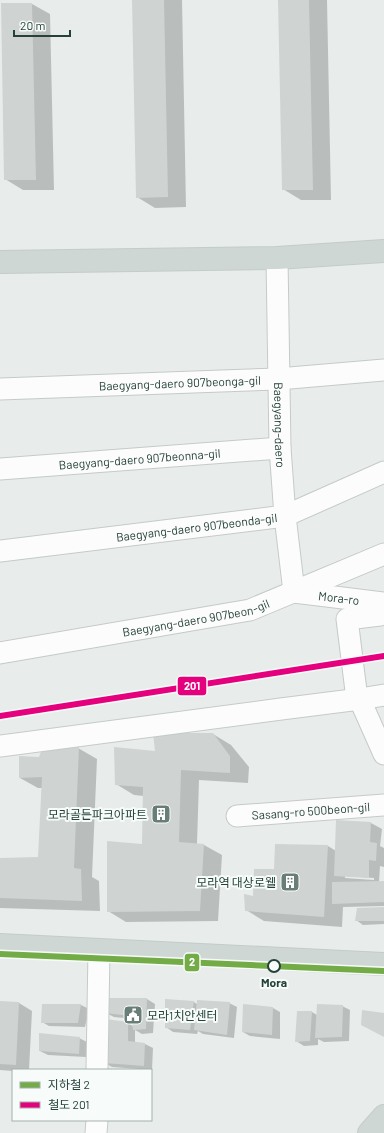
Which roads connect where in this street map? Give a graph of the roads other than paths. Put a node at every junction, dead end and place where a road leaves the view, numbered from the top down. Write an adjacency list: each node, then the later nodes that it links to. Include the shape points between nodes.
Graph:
1 (384, 251): 2 (main road)
2 (277, 258): 3 (main road); 5 (street, Baegyang-daero)
3 (0, 262)
4 (384, 370): 5 (street, Baegyang-daero 907beonga-gil)
5 (278, 379): 6 (street, Baegyang-daero 907beonga-gil); 7 (street, Baegyang-daero)
6 (0, 389)
7 (280, 448): 8 (street, Baegyang-daero 907beonna-gil); 10 (street, Baegyang-daero)
8 (0, 469)
9 (384, 472): 10 (street, Baegyang-daero 907beonda-gil)
10 (285, 516): 11 (street, Baegyang-daero 907beonda-gil); 13 (street, Baegyang-daero)
11 (0, 551)
12 (384, 554): 13 (street, Baegyang-daero 907beon-gil)
13 (294, 592): 14 (street, Mora-ro); 16 (street, Baegyang-daero 907beon-gil, via 250,610)
14 (384, 603)
15 (384, 612): 18 (street, via 380,615 347,619 356,691)
16 (0, 653)
17 (384, 695): 18 (street)
18 (360, 699): 19 (street); 20 (street)
19 (0, 746)
20 (384, 754)
21 (384, 805): 22 (street, Sasang-ro 500beon-gil)
22 (237, 816)
23 (0, 945): 24 (main road)
24 (99, 950): 25 (main road); 26 (street)
25 (384, 964)
26 (97, 1069)
27 (384, 1116): 30 (main road)
28 (97, 1121): 29 (street)
29 (96, 1133)
30 (369, 1133)

